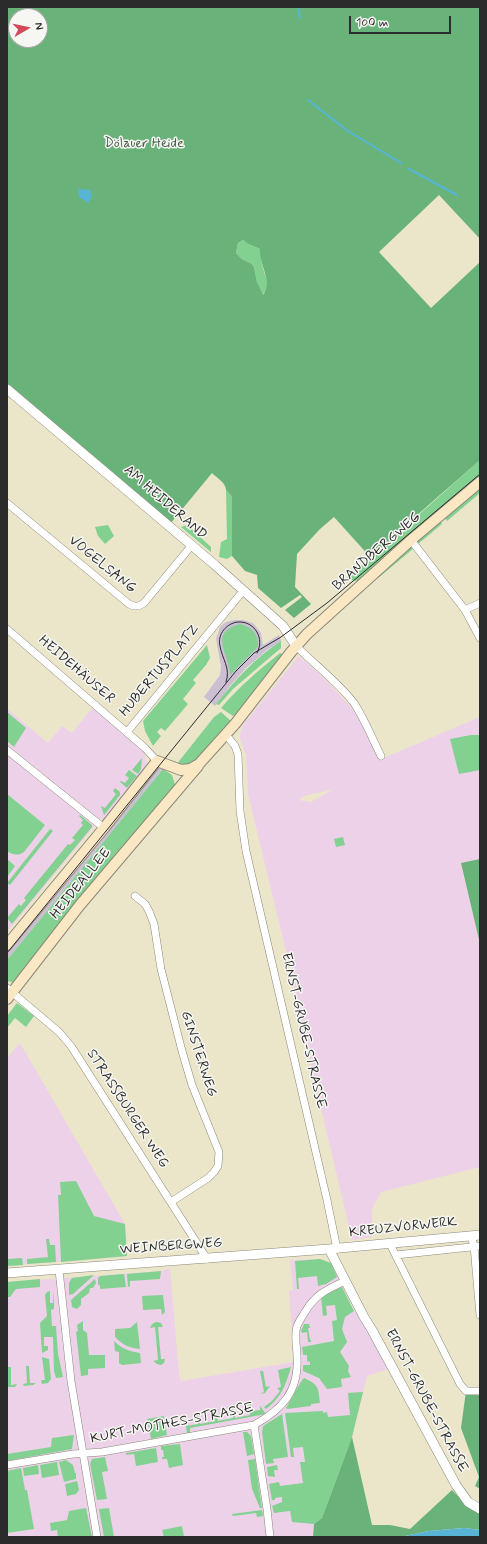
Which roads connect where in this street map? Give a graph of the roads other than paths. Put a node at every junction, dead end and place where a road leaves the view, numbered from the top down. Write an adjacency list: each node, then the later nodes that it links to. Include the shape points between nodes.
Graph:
1 (7, 389): 5 (street, AM HEIDERAND)
2 (480, 482): 4 (main road, BRANDBERGWEG)
3 (7, 503): 5 (street, VOGELSANG, via 134,607 144,603)
4 (411, 540): 8 (street); 11 (main road, BRANDBERGWEG)
5 (192, 545): 6 (street, AM HEIDERAND)
6 (243, 591): 11 (street, AM HEIDERAND, via 283,626); 12 (street, HUBERTUSPLATZ)
7 (480, 603): 8 (street)
8 (465, 610): 10 (street)
9 (7, 629): 12 (street, HEIDEHÄUSER)
10 (480, 638)
11 (296, 646): 13 (main road); 15 (street, via 353,702)
12 (127, 732): 16 (street, HUBERTUSPLATZ)
13 (226, 735): 17 (main road); 28 (street, ERNST-GRUBE-STRASSE, via 238,754 240,811 246,850 326,1192)
14 (7, 750): 20 (street)
15 (380, 756)
16 (157, 761): 18 (main road, HUBERTUSPLATZ); 20 (main road, HEIDEALLEE)
17 (199, 764): 18 (main road, HUBERTUSPLATZ, via 186,770); 19 (main road, HEIDEALLEE)
18 (173, 768): 19 (main road, via 178,776)
19 (178, 788): 23 (main road, HEIDEALLEE)
20 (104, 828): 22 (main road, HEIDEALLEE)
21 (135, 896): 24 (street, GINSTERWEG, via 145,904 154,924 161,970 182,1051 192,1085 219,1152 218,1166 214,1172)
22 (7, 945)
23 (9, 993): 24 (street, STRASSBURGER WEG, via 59,1032 71,1046)
24 (171, 1202): 30 (street, STRASSBURGER WEG)
25 (476, 1235): 26 (street, KREUZVORWERK); 27 (street, KREUZVORWERK)
26 (390, 1244): 28 (street, KREUZVORWERK); 29 (street)
27 (477, 1246): 29 (street); 34 (street, KREUZVORWERK)
28 (333, 1249): 30 (street, WEINBERGWEG); 33 (street, ERNST-GRUBE-STRASSE); 35 (street, ERNST-GRUBE-STRASSE, via 342,1263)
29 (396, 1255): 36 (street, via 460,1384 466,1391)
30 (207, 1258): 31 (street, WEINBERGWEG)
31 (59, 1270): 32 (street, WEINBERGWEG); 38 (street, via 66,1343)
32 (7, 1273)
33 (345, 1281): 35 (street, ERNST-GRUBE-STRASSE); 37 (street, KURT-MOTHES-STRASSE, via 316,1296 312,1301 297,1325 298,1374 292,1392 281,1407 269,1417)
34 (480, 1315)
35 (372, 1330): 40 (street, ERNST-GRUBE-STRASSE, via 456,1485 468,1502)
36 (480, 1391)
37 (254, 1424): 38 (street, KURT-MOTHES-STRASSE); 42 (street)
38 (82, 1454): 39 (street, KURT-MOTHES-STRASSE); 41 (street)
39 (7, 1465)
40 (480, 1510)
41 (97, 1537)
42 (270, 1537)

